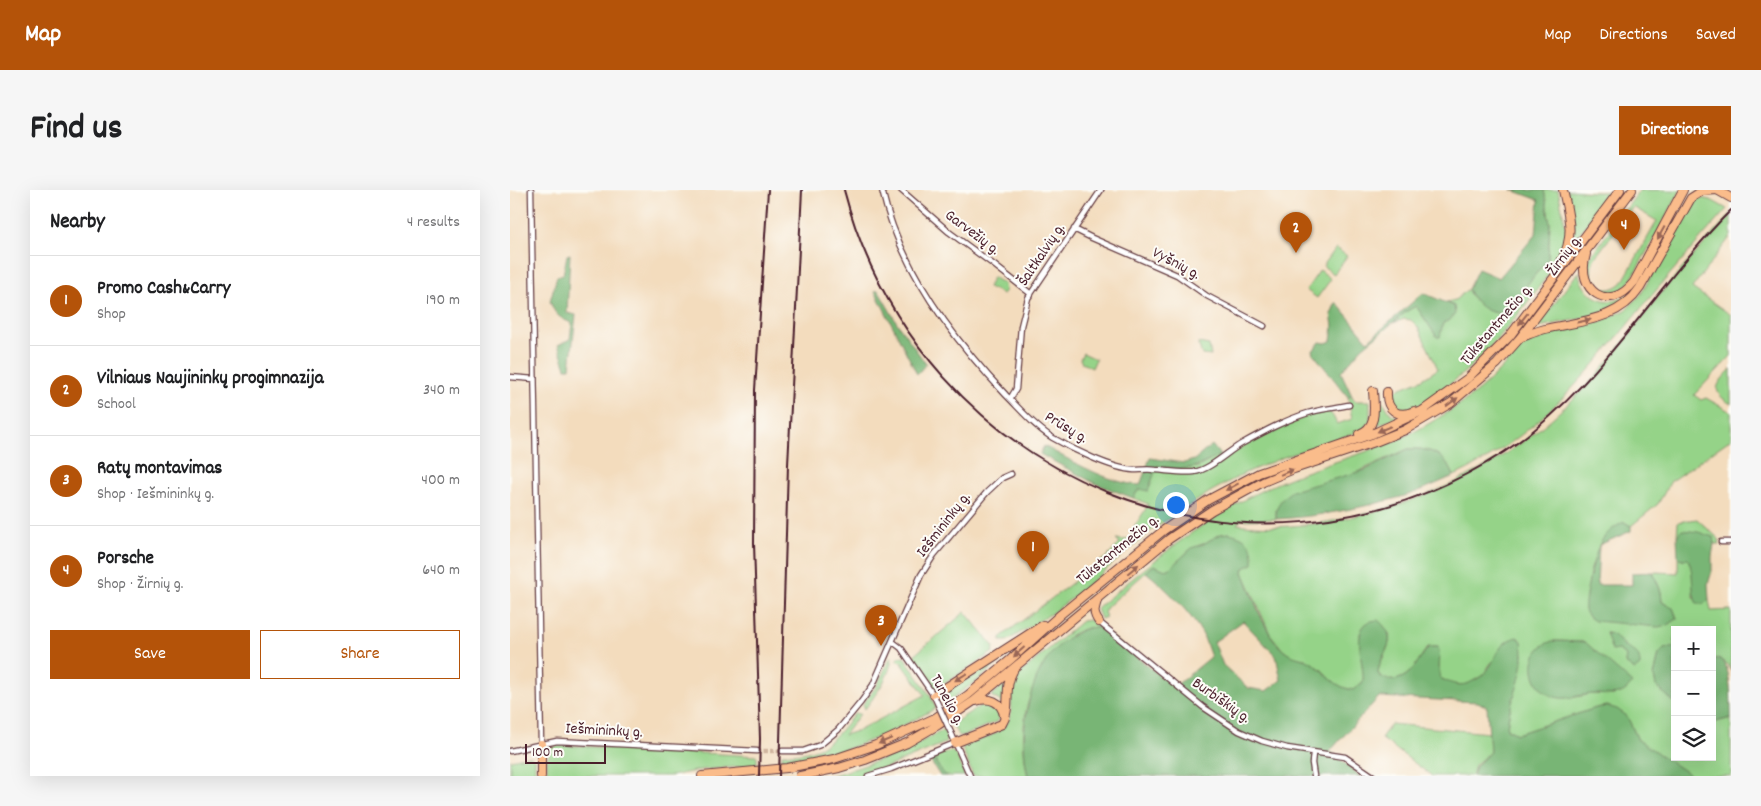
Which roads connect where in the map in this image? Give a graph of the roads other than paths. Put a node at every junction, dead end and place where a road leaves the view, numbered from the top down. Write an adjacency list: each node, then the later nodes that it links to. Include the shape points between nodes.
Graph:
1 (531, 190): 18 (street)
2 (882, 190): 21 (street, Prūsų g., via 891,225 918,281 965,347)
3 (901, 190): 14 (street, Garvežių g., via 949,232)
4 (1101, 190): 11 (street, Šaltkalvių g.)
5 (1563, 190): 13 (main road, via 1571,229 1567,252)
6 (1620, 190): 13 (main road, Žirnių g.)
7 (1632, 190): 12 (main road, Žirnių g.)
8 (1683, 190): 12 (main road, one-way to 12, via 1634,282 1621,295 1608,297 1589,288 1583,270)
9 (1718, 190): 10 (main road); 16 (main road, one-way to 9, via 1603,317 1622,308 1640,288 1690,198 1702,191)
10 (1731, 198)
11 (1074, 229): 14 (street, Šaltkalvių g.); 15 (street, Vyšnių g., via 1176,275 1207,296)
12 (1587, 250): 16 (main road, Žirnių g.)
13 (1553, 280): 22 (main road, Tūkstantmečio g., one-way to 22, via 1489,358)
14 (1031, 294): 21 (street, Šaltkalvių g., via 1021,326 1016,389)
15 (1264, 326)
16 (1520, 338): 28 (main road, Tūkstantmečio g., one-way to 16, via 1169,539 1241,494 1294,469 1383,439 1427,418 1474,385)
17 (510, 377): 18 (street)
18 (534, 379): 37 (street)
19 (1373, 391): 24 (main road, via 1371,426)
20 (1387, 392): 22 (main road, via 1390,407 1402,414)
21 (1010, 399): 23 (street, Prūsų g., via 1039,428 1094,458 1133,470 1182,472 1200,470 1241,444 1306,414)
22 (1440, 399): 24 (main road, Tūkstantmečio g., one-way to 24, via 1402,421)
23 (1348, 405)
24 (1340, 445): 29 (main road, Tūkstantmečio g., one-way to 29, via 1259,474 1208,500 1164,530)
25 (1011, 474): 32 (street, Iešmininkų g., via 986,492 934,555 921,575)
26 (1721, 542): 27 (street)
27 (1731, 542)
28 (1098, 599): 30 (main road, Tūkstantmečio g.); 31 (main road, via 1094,616)
29 (1061, 614): 34 (main road, one-way to 34); 44 (main road, Tūkstantmečio g., one-way to 44, via 968,695 935,718 903,734 858,752 812,764)
30 (1075, 618): 31 (main road); 33 (main road, Tūkstantmečio g.)
31 (1099, 622): 42 (street, Burbiškių g., via 1222,721 1262,741)
32 (893, 642): 34 (street, Tunelio g., via 901,648); 41 (street, Iešmininkų g., via 868,693 829,739 810,750)
33 (1017, 666): 35 (main road, Tūkstantmečio g.); 36 (main road, via 1008,683 1008,711)
34 (934, 696): 38 (street, Tunelio g., bridge)
35 (974, 702): 36 (main road, via 988,699 997,702 1003,710); 45 (main road, Tūkstantmečio g., via 894,748 838,768)
36 (1004, 721): 38 (main road)
37 (541, 744): 39 (street, Iešmininkų g.); 40 (street, Iešmininkų g., via 557,741); 43 (main road)
38 (956, 744): 46 (street); 47 (street, Tunelio g.)
39 (510, 751)
40 (757, 751)
41 (782, 752)
42 (1313, 752): 48 (street); 49 (street, Burbiškių g., via 1345,757)
43 (541, 776)
44 (702, 776)
45 (800, 776)
46 (868, 776)
47 (970, 776)
48 (1314, 776)
49 (1373, 776)

